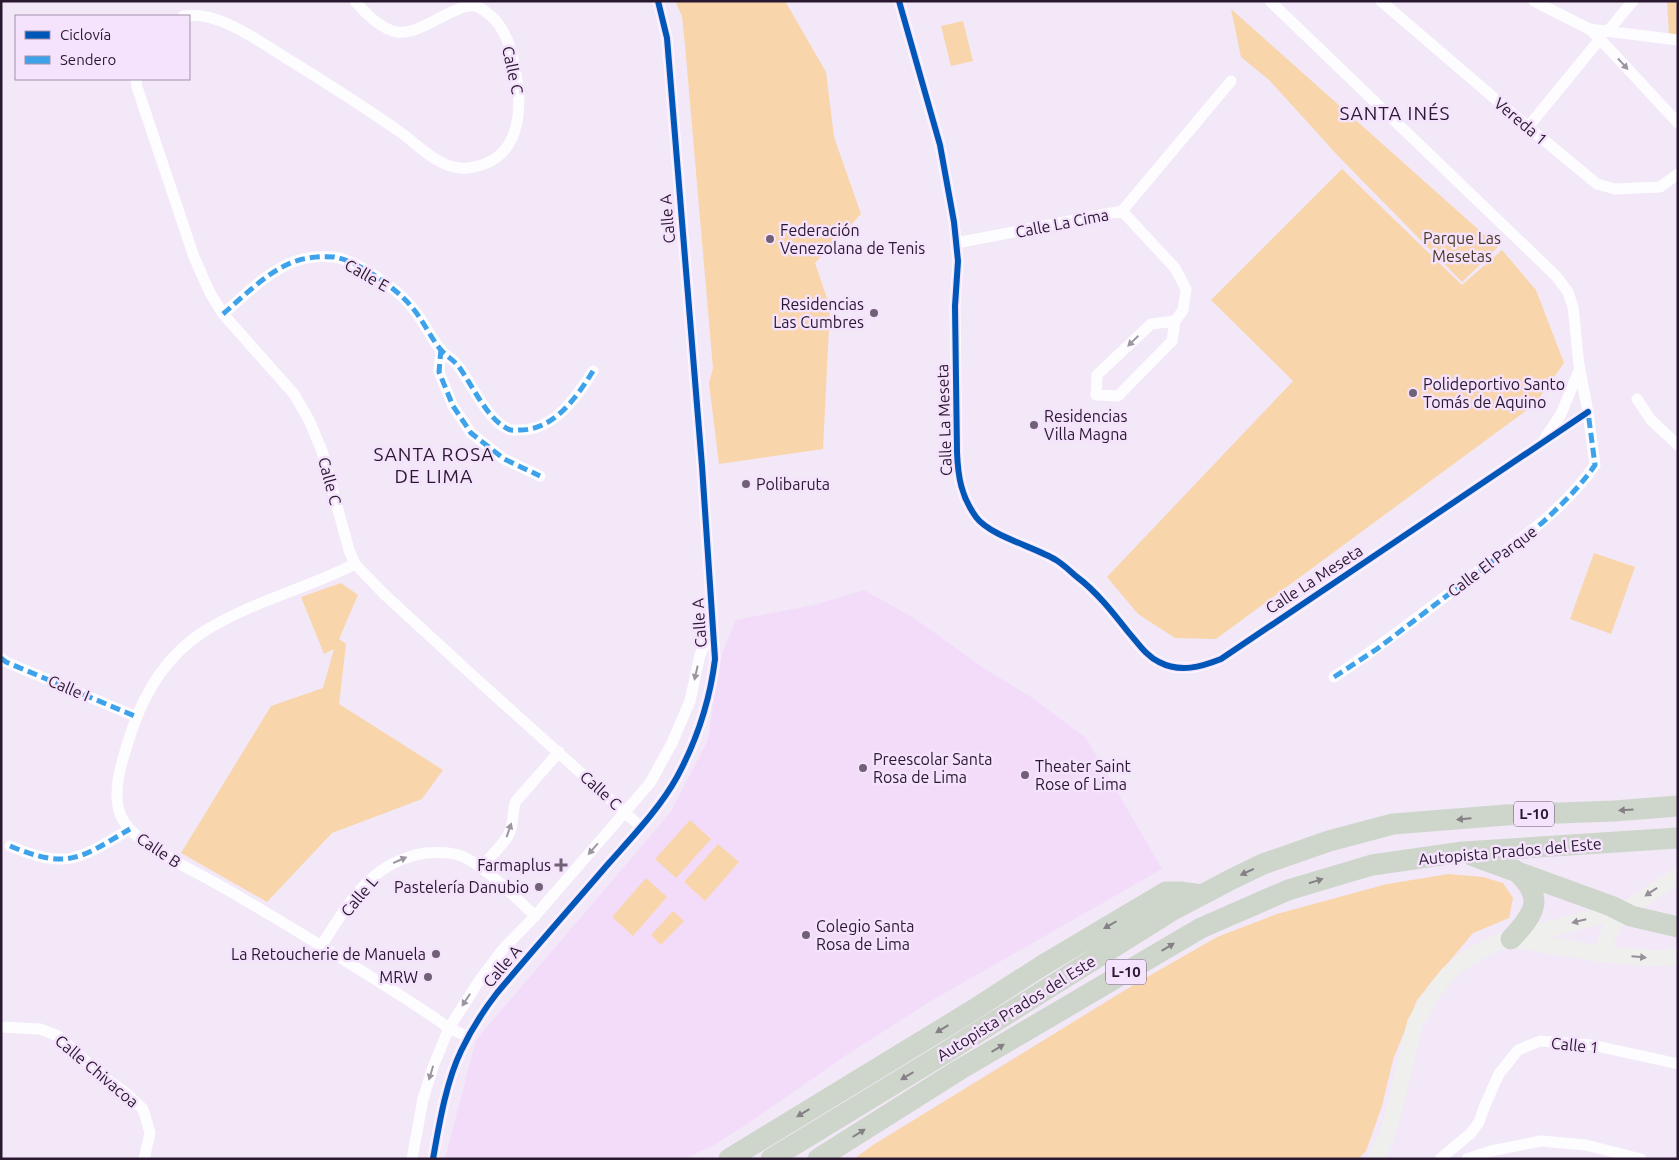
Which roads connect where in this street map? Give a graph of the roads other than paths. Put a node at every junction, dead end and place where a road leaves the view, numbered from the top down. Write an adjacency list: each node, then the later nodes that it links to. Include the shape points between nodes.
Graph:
1 (355, 1): 9 (street, Calle C, via 383,26 396,32 409,32 464,7 475,6 494,19 508,42 519,90 514,134 504,152 480,166 453,167 436,159 402,133 265,44 220,21)
2 (658, 1): 30 (street, Calle A, via 667,38)
3 (899, 1): 18 (street, Calle La Meseta, via 940,145)
4 (1270, 1): 22 (street, Calle El Parque, via 1556,276 1568,292 1573,307)
5 (1381, 1): 8 (street, Vereda 1)
6 (1534, 1): 10 (street)
7 (1633, 1): 10 (street)
8 (1394, 5): 15 (street, Vereda 1)
9 (190, 16)
10 (1604, 35): 11 (street); 14 (street, one-way to 14); 15 (street)
11 (1678, 40)
12 (136, 80): 19 (street, Calle C, via 194,257)
13 (1231, 81): 17 (street)
14 (1678, 123)
15 (1528, 127): 16 (street, Vereda 1, via 1597,184 1615,189 1660,187)
16 (1678, 174)
17 (1122, 211): 18 (street, Calle La Cima); 20 (street, Calle La Cima, via 1179,275 1186,290 1183,310)
18 (956, 243): 26 (street, Calle La Meseta, via 957,452 964,498 977,519 998,534 1056,560 1080,579 1149,656 1160,663 1195,668 1221,658)
19 (223, 314): 21 (street, Calle E, via 262,281 296,261 335,257 366,271 392,288 410,305); 29 (street, Calle C, via 294,394 309,420 322,451)
20 (1175, 321): 20 (street, Calle La Cima, one-way to 20, via 1151,324 1097,375 1096,395 1118,396 1172,341)
21 (441, 349): 23 (street, Calle E, via 458,365 493,418 510,430 529,430 563,410); 28 (street, via 439,372 453,406 471,432 504,459)
22 (1580, 368): 25 (street, Calle El Parque); 26 (street, via 1561,414)
23 (593, 371)
24 (1637, 399): 27 (street, via 1651,420)
25 (1588, 412): 26 (street, Calle La Meseta); 32 (street, Calle El Parque, via 1595,466 1559,507 1377,649)
26 (1542, 443)
27 (1678, 445)
28 (540, 476)
29 (355, 564): 33 (street, Calle B, via 203,632 159,674); 34 (street, Calle C)
30 (713, 627): 36 (street, Calle A, one-way to 36, via 700,656 690,701 672,743 650,783); 37 (street, Calle A, via 715,659 712,685 695,739 676,778)
31 (1, 658): 33 (street, Calle I)
32 (1334, 677)
33 (137, 717): 38 (street, Calle B, via 118,786 120,814)
34 (559, 752): 36 (street, Calle C); 42 (street, one-way to 34, via 509,835 516,801)
35 (1677, 806): 45 (highway, Autopista Prados del Este / L-10, one-way to 45, via 1393,824 1329,841 1264,864)
36 (626, 812): 37 (street, Calle C); 47 (street, Calle A, one-way to 47)
37 (640, 826): 56 (street, Calle A, via 497,992)
38 (130, 829): 40 (street, via 82,856 64,860 34,856); 51 (street, Calle B, via 175,862)
39 (1678, 838): 41 (highway, Autopista Prados del Este / L-10)
40 (10, 846)
41 (1463, 852): 43 (highway); 63 (highway, Autopista Prados del Este / L-10, one-way to 41, via 968,1065 1201,928 1288,890 1332,876 1372,865)
42 (480, 868): 47 (street, Calle L); 51 (street, Calle L, one-way to 42, via 357,893 375,875 394,863 411,855 431,852 463,857)
43 (1514, 870): 46 (highway); 50 (highway, via 1531,886 1533,901 1531,916)
44 (1678, 876): 46 (street, one-way to 46)
45 (1202, 895): 61 (highway, one-way to 61, via 1166,892); 62 (highway, Autopista Prados del Este / L-10, one-way to 62, via 1170,911)
46 (1619, 907): 48 (highway); 49 (highway, via 1631,916); 50 (street, one-way to 50); 52 (street)
47 (535, 916): 55 (street, Calle A, one-way to 55, via 479,980)
48 (1678, 916)
49 (1678, 927)
50 (1511, 939): 52 (street); 64 (street, via 1493,944 1464,960 1448,974 1423,1009 1415,1023 1394,1111)
51 (322, 946): 55 (street, Calle B)
52 (1601, 954): 53 (street, one-way to 53)
53 (1678, 957)
54 (1, 1028): 58 (street, Calle Chivacoa, via 40,1029 58,1036 126,1093 143,1109 150,1133)
55 (449, 1028): 56 (street, Calle B); 59 (street, Calle A, one-way to 59, via 423,1099)
56 (468, 1038): 60 (street, Calle A, via 441,1113)
57 (1678, 1064): 65 (street, Calle 1, via 1592,1045 1540,1042 1518,1050 1499,1074 1479,1122)
58 (144, 1159)
59 (412, 1159)
60 (433, 1159)
61 (728, 1159)
62 (771, 1159)
63 (818, 1159)
64 (1376, 1159)
65 (1440, 1159)
66 (1467, 1159): 67 (street, via 1541,1141 1586,1145)
67 (1641, 1159)

